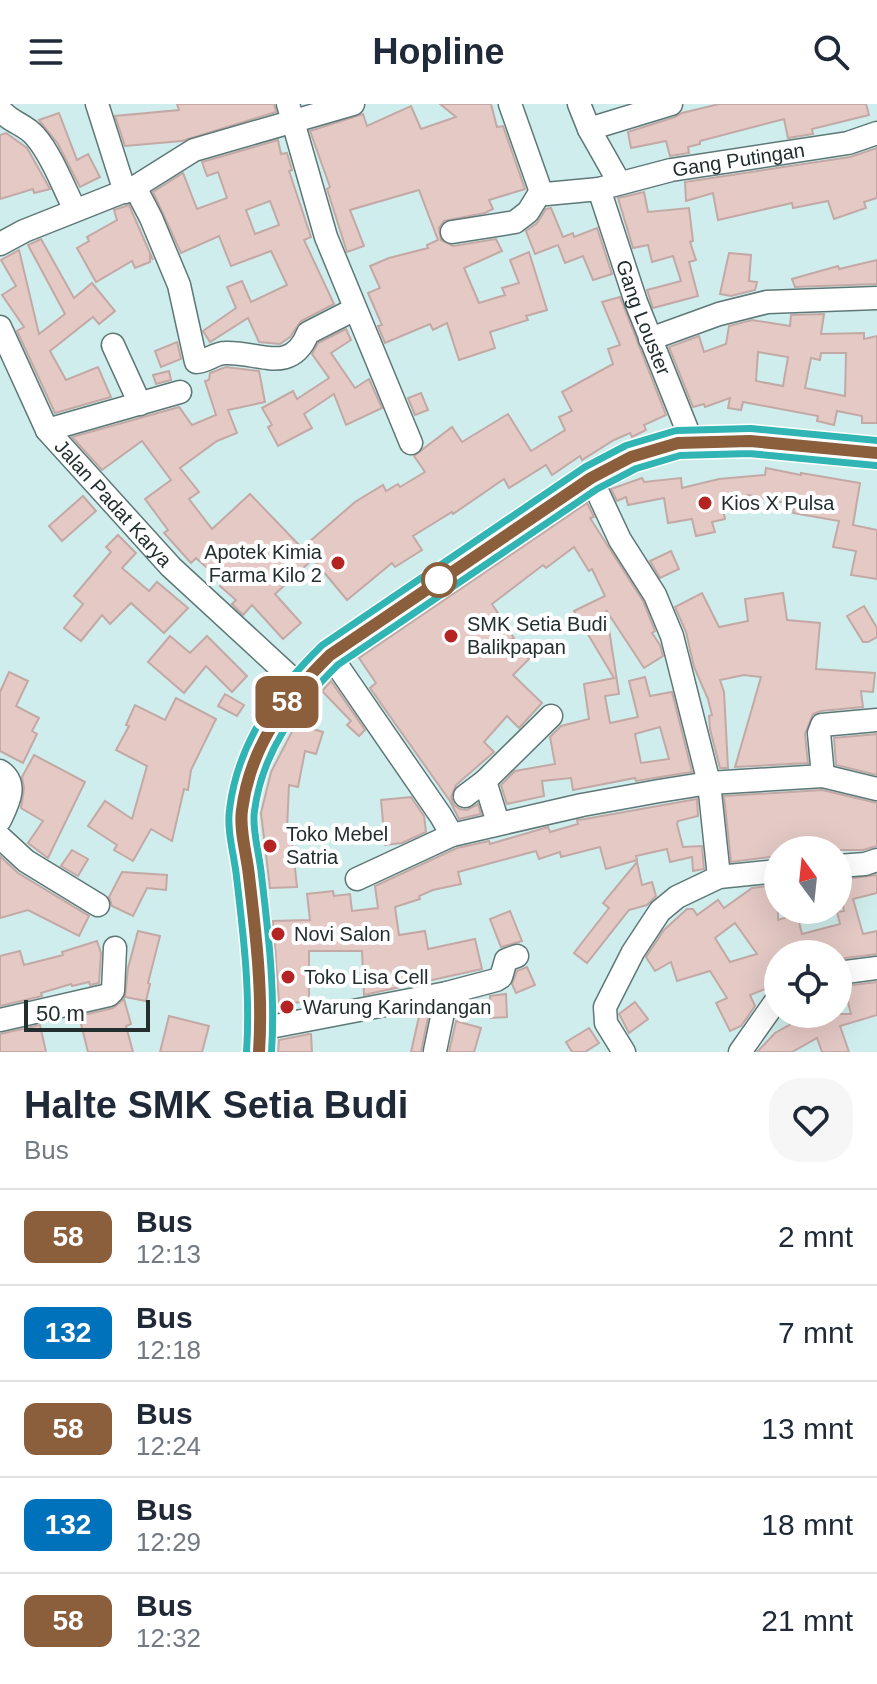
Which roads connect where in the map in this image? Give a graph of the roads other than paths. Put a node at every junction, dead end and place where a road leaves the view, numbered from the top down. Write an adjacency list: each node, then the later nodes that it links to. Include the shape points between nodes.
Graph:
1 (97, 104): 11 (street)
2 (510, 104): 12 (street)
3 (579, 104): 8 (street, Gang Louster)
4 (671, 104): 8 (street)
5 (344, 105): 7 (street)
6 (0, 109): 13 (street, via 37,138)
7 (291, 112): 11 (street, via 194,150); 17 (street, via 326,237)
8 (589, 129): 10 (street, Gang Louster)
9 (877, 133): 10 (street, Gang Putingan, via 848,143 671,170)
10 (609, 185): 12 (street, Gang Putingan); 19 (street, Gang Louster)
11 (130, 189): 13 (street); 17 (street, via 151,218 179,285 196,362 227,352 271,360 287,356 308,333)
12 (541, 191): 14 (street, via 515,222)
13 (75, 210): 15 (street)
14 (452, 232)
15 (0, 244)
16 (877, 298): 19 (street, via 767,302)
17 (355, 309): 25 (street)
18 (0, 327): 23 (street, Jalan Padat Karya)
19 (650, 339): 24 (street, Gang Louster)
20 (113, 345): 22 (street)
21 (180, 392): 22 (street)
22 (140, 404): 23 (street)
23 (47, 430): 29 (street, Jalan Padat Karya, via 171,567)
24 (692, 442): 26 (highway, via 750,441); 27 (highway, via 655,448)
25 (411, 443)
26 (877, 453)
27 (591, 478): 28 (highway); 35 (street, via 672,636)
28 (330, 655): 29 (highway); 40 (street)
29 (299, 685): 55 (highway, via 269,728 250,770 241,813 260,978)
30 (551, 716): 34 (street)
31 (877, 720): 33 (street, via 820,727)
32 (0, 771): 38 (street, via 11,788)
33 (823, 776): 35 (street); 36 (street)
34 (485, 781): 37 (street); 39 (street)
35 (709, 783): 39 (street); 45 (street)
36 (877, 789)
37 (465, 796)
38 (0, 820)
39 (498, 823): 40 (street)
40 (452, 835): 46 (street)
41 (0, 837): 47 (street, via 26,861)
42 (877, 860): 43 (street)
43 (852, 865)
44 (764, 872): 45 (street)
45 (719, 877): 57 (street, via 660,911 633,952 605,1007 606,1023)
46 (357, 879)
47 (98, 905)
48 (115, 948): 54 (street, via 109,995)
49 (517, 956): 52 (street, via 504,963 501,977)
50 (877, 968): 51 (street)
51 (852, 971)
52 (447, 993): 55 (street); 56 (street)
53 (764, 1018): 58 (street)
54 (0, 1020)
55 (260, 1040)
56 (435, 1051)
57 (624, 1052)
58 (740, 1052)

